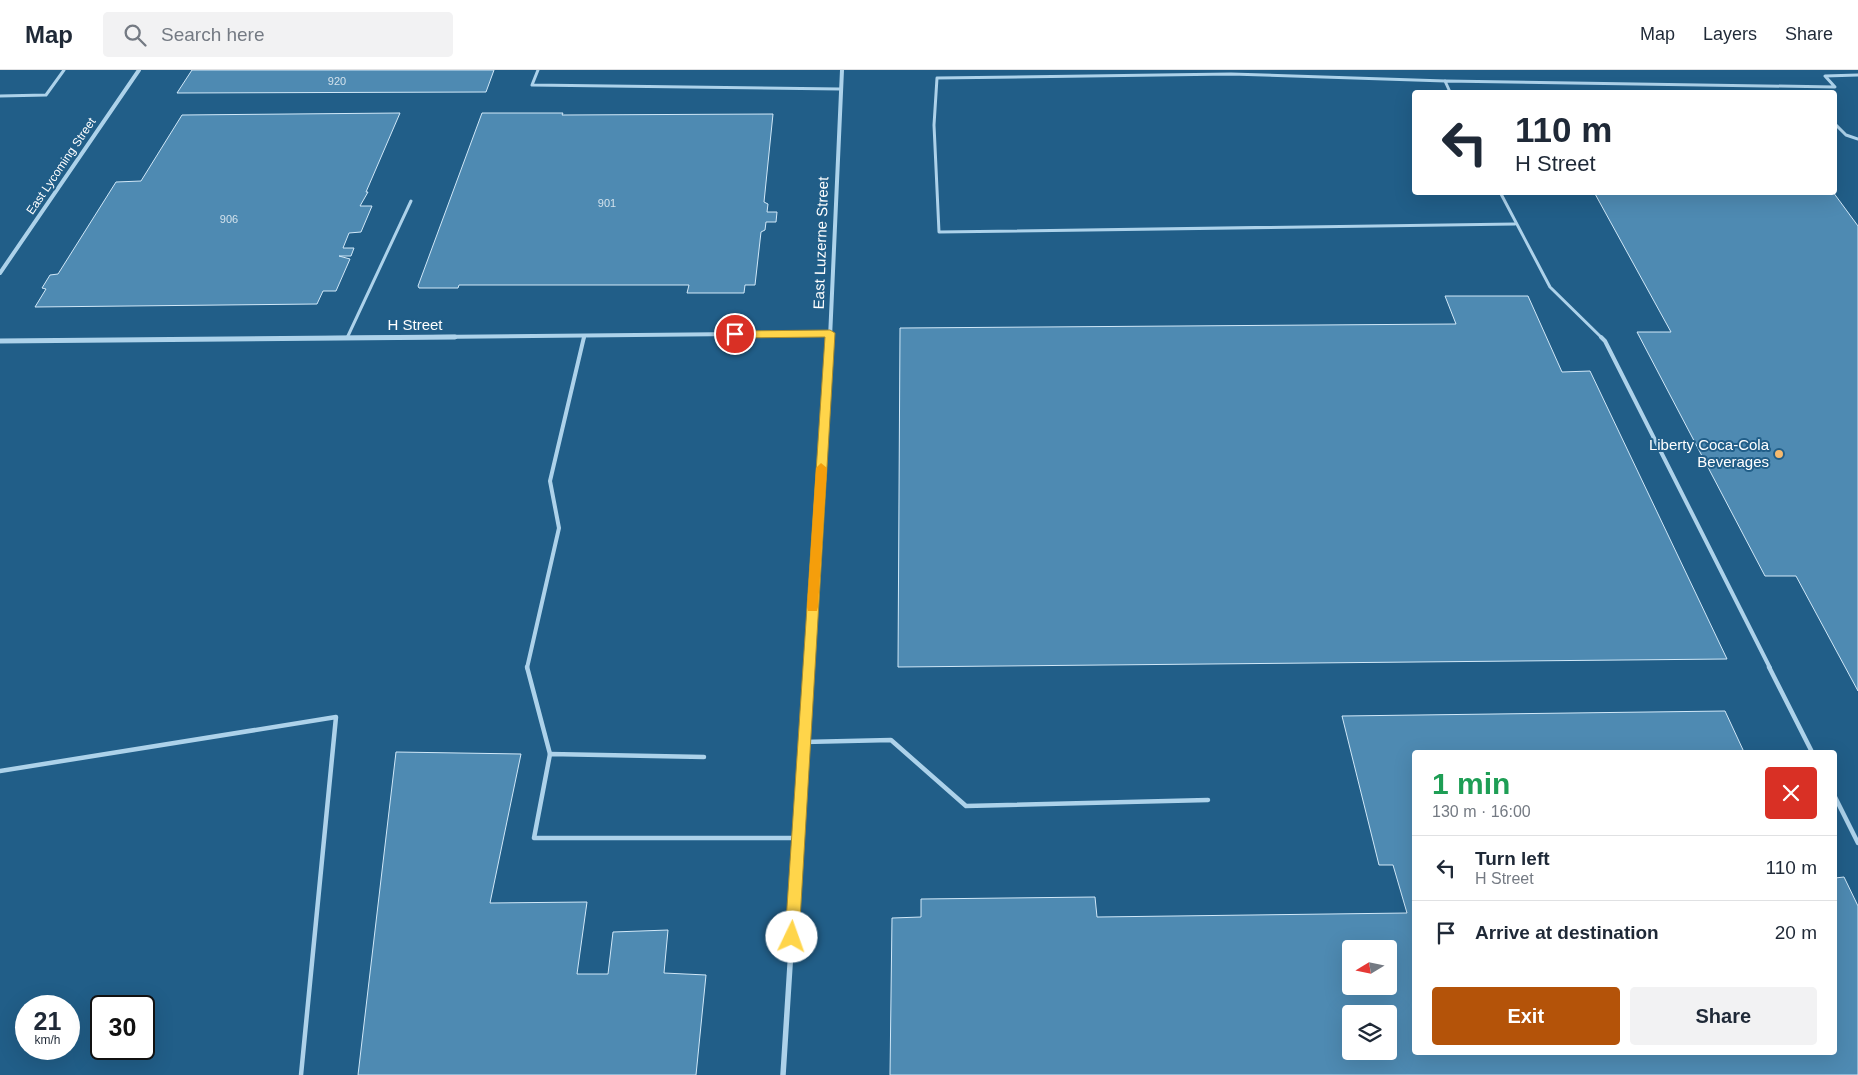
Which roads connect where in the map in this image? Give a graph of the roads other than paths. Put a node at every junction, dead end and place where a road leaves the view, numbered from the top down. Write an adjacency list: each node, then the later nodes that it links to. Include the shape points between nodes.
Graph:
1 (64, 70): 11 (lane, via 46,95)
2 (139, 70): 17 (street, East Lycoming Street)
3 (538, 70): 8 (lane, via 532,85)
4 (842, 70): 8 (street, East Luzerne Street)
5 (1858, 75): 7 (lane, via 1825,76 1834,87)
6 (1444, 82): 7 (lane); 9 (lane); 16 (lane, via 1231,74 937,78 934,125 939,232)
7 (1797, 87): 10 (lane)
8 (840, 89): 18 (street, East Luzerne Street)
9 (1449, 90)
10 (1801, 90)
11 (0, 96)
12 (1837, 126): 13 (lane, via 1846,135)
13 (1858, 139)
14 (1501, 195): 16 (lane)
15 (411, 201): 20 (lane)
16 (1515, 224): 23 (lane, via 1550,287 1605,341)
17 (0, 273)
18 (830, 333): 19 (street, H Street); 22 (street, East Luzerne Street)
19 (584, 336): 20 (street, H Street); 24 (lane, via 550,481 559,528 527,668)
20 (347, 338): 21 (street, H Street)
21 (0, 341)
22 (804, 742): 27 (lane, via 891,740 966,806); 29 (street, East Luzerne Street)
23 (1811, 750)
24 (550, 754): 25 (lane); 29 (lane, via 534,838)
25 (704, 756)
26 (0, 772): 31 (lane, via 336,717)
27 (1208, 800)
28 (1837, 801): 30 (lane)
29 (798, 838): 32 (street, East Luzerne Street)
30 (1858, 843)
31 (301, 1075)
32 (783, 1075)

